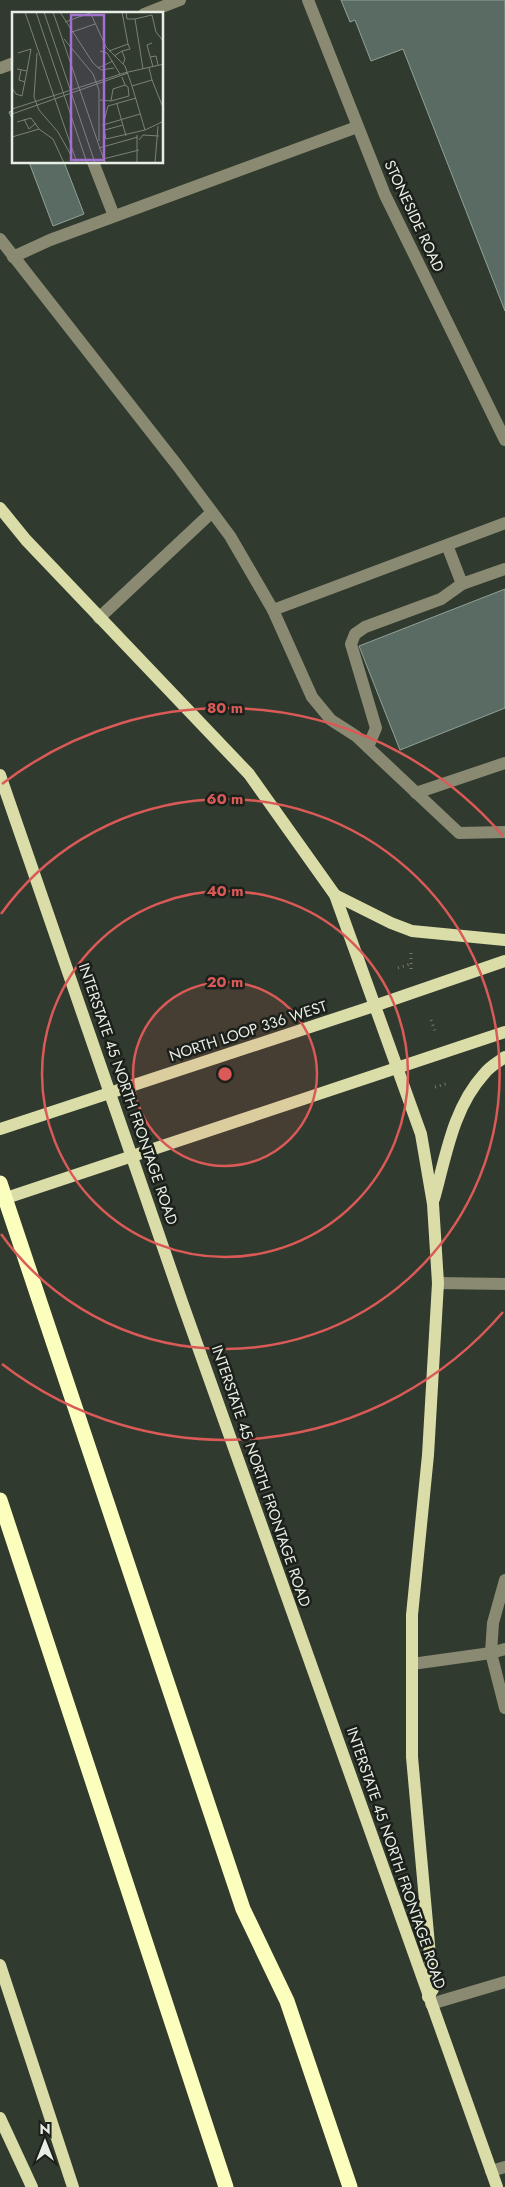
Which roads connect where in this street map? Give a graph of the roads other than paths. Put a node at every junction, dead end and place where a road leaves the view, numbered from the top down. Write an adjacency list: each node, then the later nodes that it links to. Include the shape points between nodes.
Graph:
1 (180, 0): 3 (street)
2 (308, 0): 6 (street, STONESIDE ROAD)
3 (149, 12)
4 (12, 64): 5 (street)
5 (0, 68)
6 (357, 128): 8 (street); 11 (street, STONESIDE ROAD, via 385,196)
7 (94, 164): 8 (street)
8 (114, 216): 10 (street)
9 (0, 240): 10 (street)
10 (13, 257): 13 (street)
11 (505, 440)
12 (0, 508): 19 (main road)
13 (212, 512): 18 (street, via 230,536); 19 (street)
14 (505, 523): 15 (street)
15 (447, 545): 17 (street); 18 (street)
16 (505, 569): 17 (street)
17 (462, 584): 20 (street, via 441,599 365,627 355,634 351,644 376,728)
18 (273, 610): 20 (street, via 312,697 331,720)
19 (99, 618): 25 (main road, via 249,774)
20 (368, 748): 23 (street)
21 (505, 763): 23 (street)
22 (0, 775): 46 (main road, INTERSTATE 45 NORTH FRONTAGE ROAD)
23 (416, 793): 24 (street, via 459,833)
24 (505, 832)
25 (335, 895): 26 (main road, via 412,931); 28 (main road)
26 (505, 940)
27 (505, 961): 28 (main road, NORTH LOOP 336 WEST)
28 (374, 1006): 31 (main road); 32 (main road, NORTH LOOP 336 WEST)
29 (505, 1032): 31 (main road)
30 (505, 1057): 35 (main road, via 484,1073 454,1124)
31 (396, 1067): 34 (main road); 35 (main road, via 421,1134)
32 (0, 1129)
33 (0, 1183): 53 (highway, via 243,1909 287,2001)
34 (0, 1200)
35 (433, 1204): 36 (main road)
36 (438, 1283): 37 (street); 42 (main road, via 428,1455 412,1615)
37 (505, 1284)
38 (0, 1500): 52 (highway)
39 (505, 1580): 41 (street, via 493,1624)
40 (505, 1649): 41 (street)
41 (491, 1653): 42 (street); 43 (street)
42 (412, 1664): 46 (main road, via 412,1757 433,1989)
43 (505, 1708)
44 (0, 1965): 51 (main road)
45 (505, 1982): 46 (street)
46 (429, 2000): 49 (main road, INTERSTATE 45 NORTH FRONTAGE ROAD)
47 (0, 2118): 50 (main road)
48 (505, 2167): 49 (street)
49 (491, 2171): 54 (main road, INTERSTATE 45 NORTH FRONTAGE ROAD)
50 (32, 2187)
51 (73, 2187)
52 (226, 2187)
53 (350, 2187)
54 (497, 2187)

